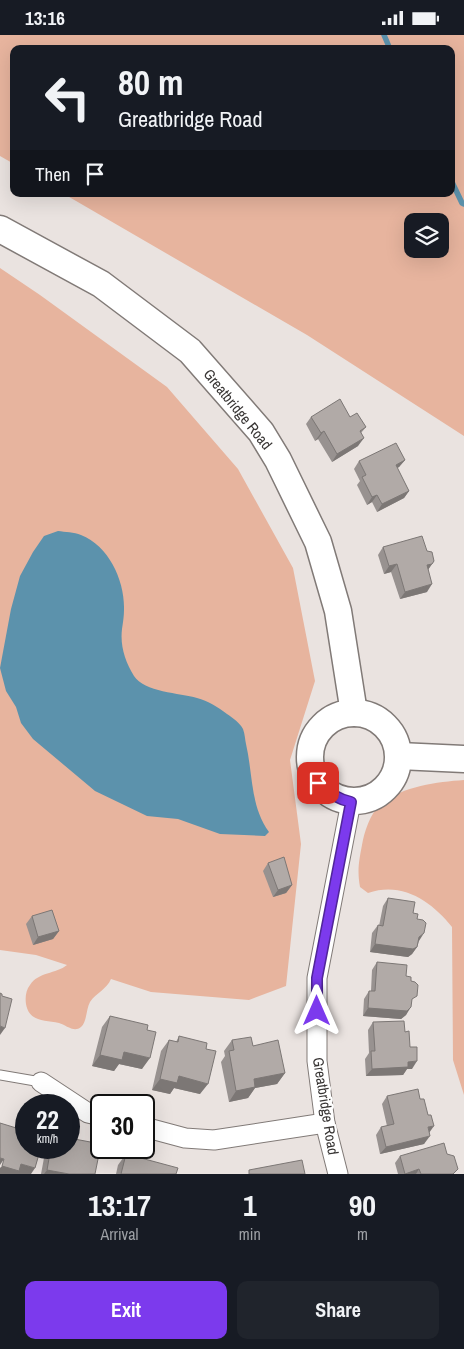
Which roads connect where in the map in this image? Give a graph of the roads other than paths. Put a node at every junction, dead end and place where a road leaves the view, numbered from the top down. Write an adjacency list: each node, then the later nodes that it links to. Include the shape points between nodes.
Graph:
1 (0, 229): 2 (street, Greatbridge Road, via 101,284 190,351 260,432 278,460 318,542 338,611)
2 (354, 713): 3 (street, via 374,718 389,729); 5 (street, via 331,719 316,735 311,750 311,768 318,783 329,793)
3 (399, 756): 4 (street); 5 (street, via 389,785 378,795)
4 (464, 759)
5 (351, 802): 9 (street, Greatbridge Road, via 317,978 317,1061)
6 (0, 1075): 7 (lane)
7 (41, 1082): 8 (street)
8 (90, 1113)
9 (326, 1123): 10 (street, via 214,1140 185,1138); 11 (street, Greatbridge Road)
10 (155, 1130)
11 (338, 1174)

